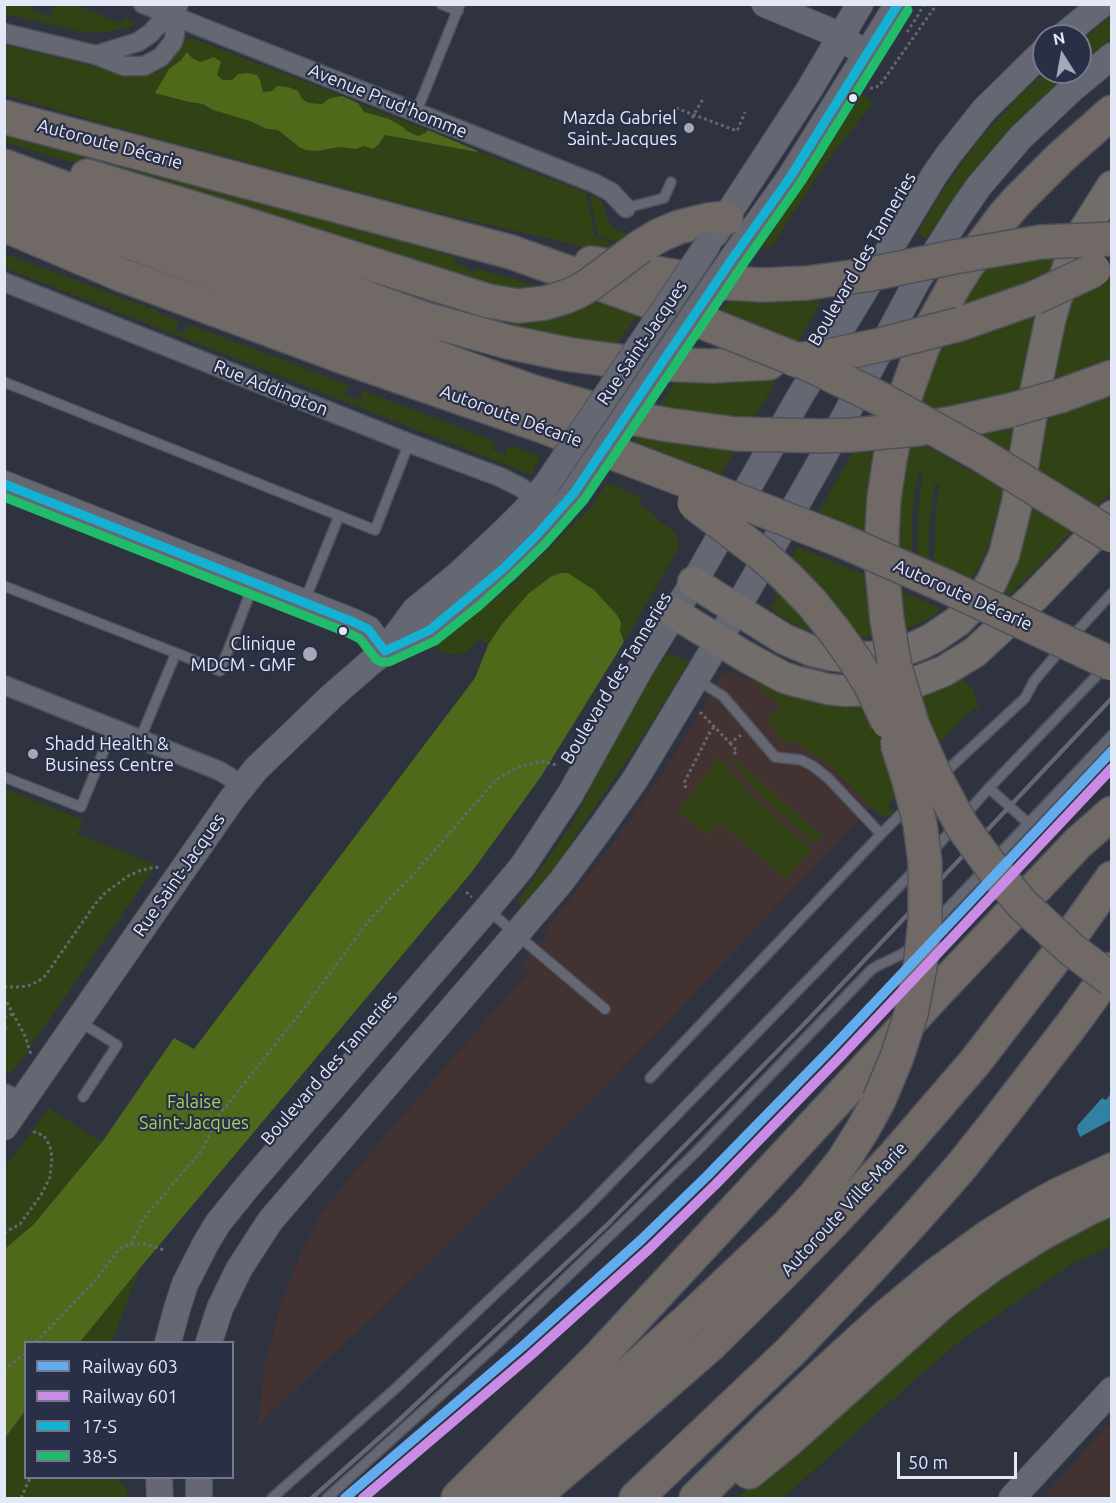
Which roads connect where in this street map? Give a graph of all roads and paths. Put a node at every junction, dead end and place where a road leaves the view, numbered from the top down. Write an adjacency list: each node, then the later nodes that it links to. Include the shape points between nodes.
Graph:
1 (143, 4): 9 (street, Avenue Prud'homme)
2 (441, 4): 8 (lane)
3 (765, 4): 13 (main road)
4 (898, 4): 11 (main road, Rue Saint-Jacques)
5 (937, 4): 18 (path, via 880,85)
6 (1102, 4): 10 (main road)
7 (852, 7): 11 (main road); 13 (main road, Rue Saint-Jacques)
8 (459, 8): 23 (lane)
9 (177, 10): 15 (street, via 138,42); 15 (street, via 175,37 153,62 124,66); 23 (street, Avenue Prud'homme)
10 (1078, 24)
11 (883, 27): 14 (main road, Rue Saint-Jacques)
12 (4, 33): 15 (street)
13 (841, 37): 14 (main road); 33 (main road, Rue Saint-Jacques)
14 (867, 54): 57 (main road, Rue Saint-Jacques, bridge, via 791,176 570,498 471,597 430,630)
15 (96, 55)
16 (1112, 56): 54 (main road, via 1021,137 961,212 913,288)
17 (1032, 63): 50 (main road, Boulevard des Tanneries, via 984,110 935,174)
18 (868, 87)
19 (704, 97): 24 (path)
20 (676, 108): 24 (path)
21 (745, 112): 24 (path, via 737,131)
22 (1112, 112): 86 (highway, bridge, via 1018,200 954,286 922,349 898,420 882,533 882,569 895,667 912,724 934,777 962,826 1023,905)
23 (416, 113): 31 (street, Avenue Prud'homme, via 594,183 611,192)
24 (693, 116)
25 (4, 117): 36 (highway, Autoroute Décarie)
26 (4, 155): 33 (highway, bridge, via 202,210 498,304 545,303 577,292 640,247 679,227 697,222)
27 (4, 166): 37 (highway, bridge, via 434,322 555,352 633,363 769,363 854,351 960,324 1034,298)
28 (671, 182): 31 (lane, via 664,198)
29 (1112, 186): 54 (highway, via 1085,229 1056,300 1009,540 981,597 958,621 933,638 903,651 872,657 829,655 805,648)
30 (4, 195): 40 (highway, bridge, via 534,392 637,420 736,434 852,435 953,423 1060,396)
31 (626, 208)
32 (4, 225): 38 (highway, Autoroute Décarie)
33 (717, 231): 44 (main road, Rue Saint-Jacques, bridge)
34 (1112, 239): 36 (highway, bridge, via 1040,242 856,277 763,285 711,282)
35 (4, 244): 38 (highway)
36 (511, 252): 48 (highway, Autoroute Décarie, bridge, via 810,365 978,453)
37 (1103, 265)
38 (122, 275): 45 (highway, Autoroute Décarie, via 542,426 645,466)
39 (4, 282): 42 (street, Rue Addington)
40 (1112, 377)
41 (4, 382): 46 (lane)
42 (409, 443): 44 (street, Rue Addington); 46 (lane, via 375,530)
43 (4, 484): 49 (main road)
44 (541, 492): 57 (main road, Rue Saint-Jacques, via 488,548 415,610)
45 (697, 495): 60 (highway, Autoroute Décarie, bridge, via 840,540); 119 (highway, bridge, via 812,603 870,684 892,732 920,824 925,862 925,921 911,1014 879,1100 843,1161 814,1197 688,1320)
46 (339, 516): 53 (lane)
47 (1112, 516): 56 (highway, via 975,652 944,671 911,684 863,691 812,686 777,674)
48 (1112, 536)
49 (255, 582): 53 (main road); 58 (lane, via 220,671)
50 (693, 582): 54 (highway); 55 (main road, Boulevard des Tanneries)
51 (4, 586): 58 (lane)
52 (1112, 593): 74 (lane, via 1044,668 1025,698)
53 (304, 602): 57 (main road, via 368,629)
54 (736, 609): 56 (main road)
55 (674, 613): 56 (highway); 83 (main road, Boulevard des Tanneries, via 558,813 522,867)
56 (719, 640): 61 (main road)
57 (385, 651): 73 (main road, Rue Saint-Jacques, via 299,727)
58 (176, 653): 68 (lane)
59 (1112, 660): 76 (lane)
60 (1112, 664)
61 (695, 678): 80 (lane, via 723,696 775,757 801,760 813,766); 84 (main road, via 610,816)
62 (4, 685): 65 (street)
63 (698, 711): 64 (path)
64 (715, 726): 69 (path); 75 (path, via 684,783)
65 (113, 728): 68 (street); 72 (lane, via 81,807)
66 (742, 734): 69 (path)
67 (1112, 735): 79 (lane)
68 (140, 739): 73 (street, via 220,771)
69 (730, 743): 70 (path, via 737,751)
70 (733, 755)
71 (556, 765): 102 (path, via 541,761 516,768 496,780 370,919 219,1115 202,1150 143,1219)
72 (4, 777)
73 (242, 785): 92 (main road, Rue Saint-Jacques)
74 (931, 786)
75 (686, 788)
76 (989, 788): 79 (lane); 116 (lane, via 904,881 584,1210)
77 (922, 794): 80 (lane)
78 (1112, 813): 118 (highway, via 1078,843 990,936 597,1359)
79 (1028, 823): 117 (lane, via 910,949 872,970 626,1220 496,1345)
80 (881, 834): 94 (lane)
81 (158, 867): 87 (path, via 128,876 105,893 39,981)
82 (1112, 878): 120 (highway, Autoroute Ville-Marie, via 975,1062 832,1224 710,1345)
83 (487, 909): 84 (lane); 105 (main road, Boulevard des Tanneries, via 218,1223 185,1284)
84 (517, 934): 89 (lane); 106 (main road, via 270,1221 239,1269)
85 (1112, 969): 121 (highway, via 999,1119 908,1227 790,1351)
86 (1112, 980)
87 (4, 987)
88 (4, 997): 90 (path)
89 (606, 1009)
90 (13, 1014): 91 (path); 93 (path)
91 (4, 1017)
92 (78, 1021): 95 (main road, Rue Saint-Jacques); 96 (lane, via 117,1045)
93 (30, 1052)
94 (650, 1078)
95 (13, 1097): 97 (main road, Rue Saint-Jacques)
96 (82, 1097)
97 (4, 1127)
98 (30, 1130): 101 (path, via 44,1136 50,1146 50,1176 20,1224)
99 (1112, 1170): 122 (highway, via 1036,1207 936,1275 831,1367)
100 (1112, 1198): 123 (highway, via 1040,1234 968,1282)
101 (4, 1233)
102 (131, 1244): 103 (path); 104 (path, via 120,1248 94,1282)
103 (164, 1250)
104 (37, 1341)
105 (168, 1341)
106 (209, 1341)
107 (24, 1355): 108 (path)
108 (4, 1370)
109 (1112, 1390): 124 (main road)
110 (30, 1479): 113 (path)
111 (159, 1479): 114 (main road)
112 (199, 1479): 115 (main road)
113 (21, 1498)
114 (160, 1498)
115 (200, 1498)
116 (272, 1498)
117 (327, 1498)
118 (458, 1498)
119 (491, 1498)
120 (532, 1498)
121 (636, 1498)
122 (696, 1498)
123 (718, 1498)
124 (1012, 1498)

